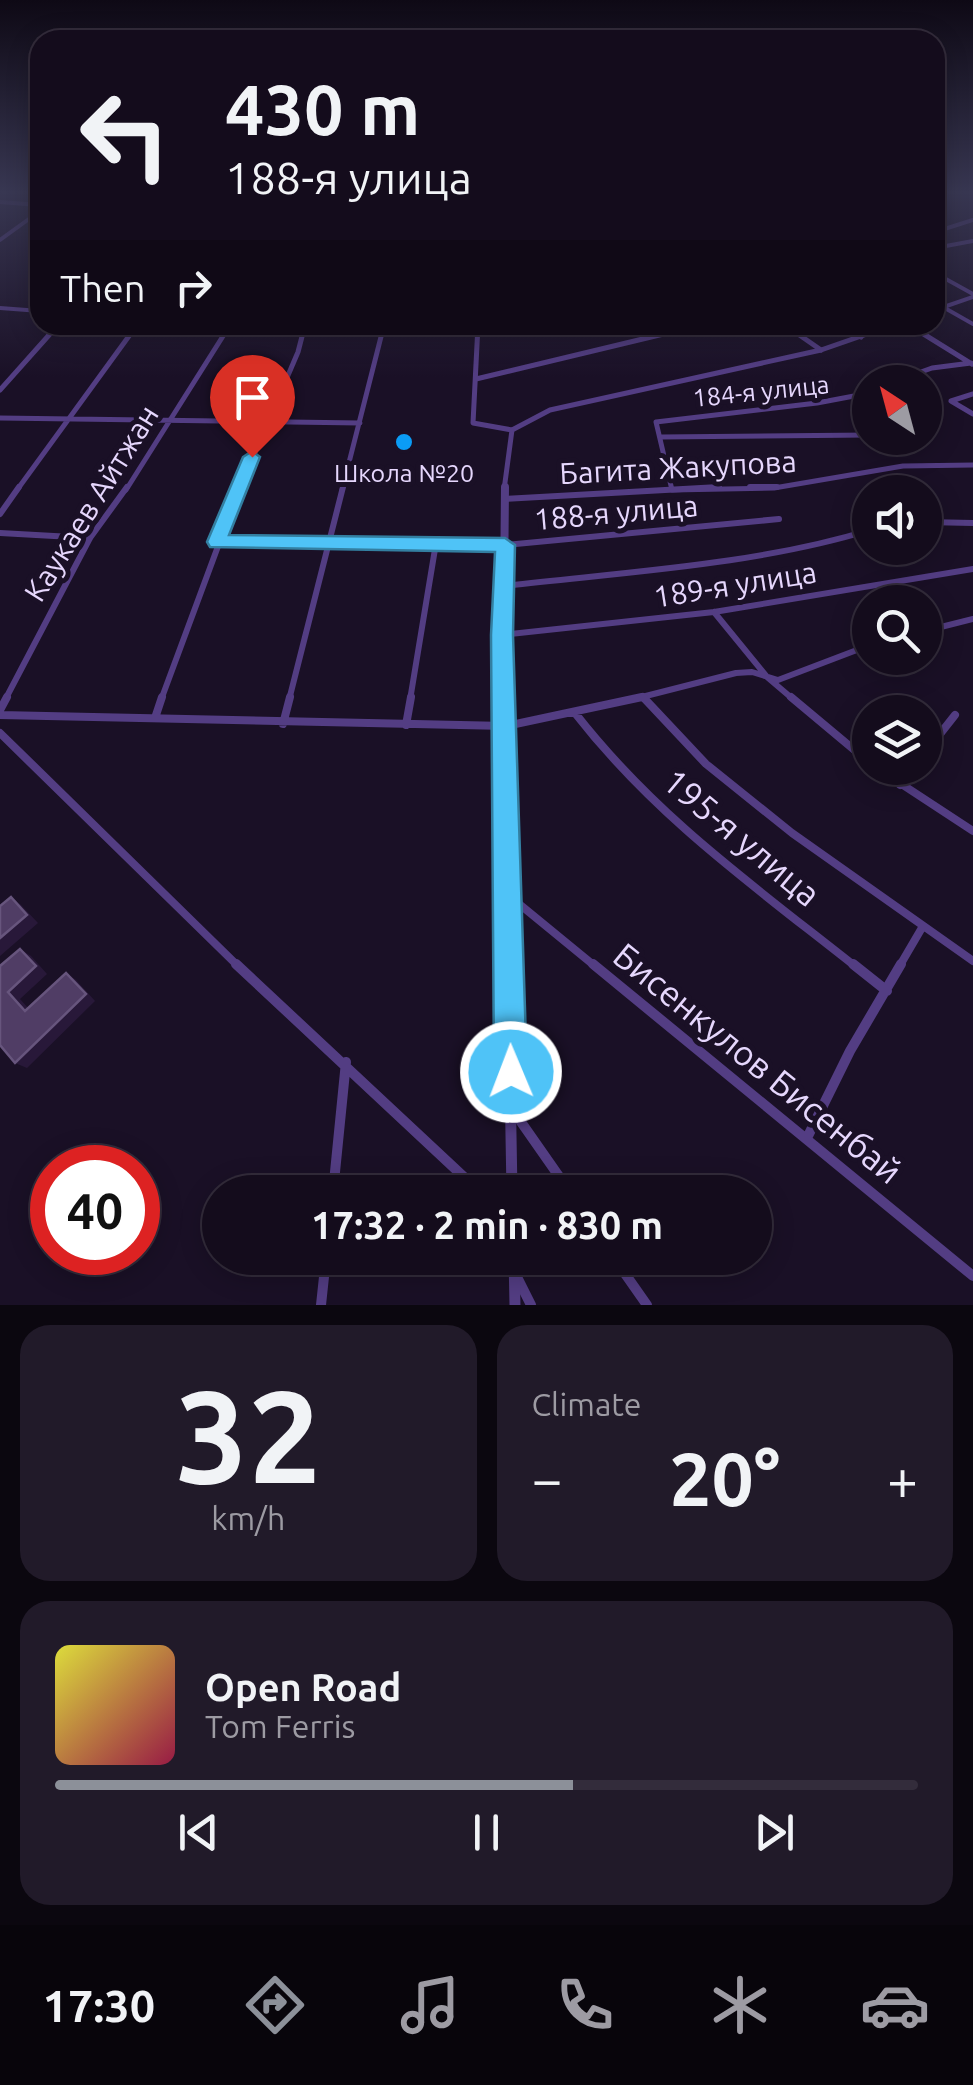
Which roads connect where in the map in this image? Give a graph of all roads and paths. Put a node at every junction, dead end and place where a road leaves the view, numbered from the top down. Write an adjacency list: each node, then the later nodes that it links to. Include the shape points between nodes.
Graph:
1 (945, 278): 2 (street)
2 (973, 295): 3 (street)
3 (945, 306)
4 (0, 308): 6 (street)
5 (945, 308): 7 (street)
6 (30, 310)
7 (973, 324)
8 (49, 335): 24 (street)
9 (130, 335): 29 (street)
10 (224, 335): 30 (street, Каукаев Айтжан)
11 (302, 335): 31 (street)
12 (382, 335): 32 (street)
13 (478, 335): 23 (street)
14 (659, 335): 23 (street)
15 (799, 335): 20 (street)
16 (858, 335): 19 (street)
17 (866, 335): 19 (street)
18 (926, 335): 21 (street)
19 (861, 337): 20 (street)
20 (821, 350): 33 (street, via 567,406)
21 (972, 364): 22 (street)
22 (942, 367)
23 (476, 379): 33 (street, via 474,423)
24 (0, 390)
25 (973, 394): 27 (street, via 951,401)
26 (852, 398): 35 (street, 184-я улица, via 656,422)
27 (973, 414)
28 (0, 418): 29 (street)
29 (68, 420): 30 (street); 39 (street)
30 (168, 422): 31 (street); 45 (street, Каукаев Айтжан)
31 (265, 422): 32 (street); 46 (street)
32 (360, 423): 47 (street)
33 (512, 430): 38 (street)
34 (852, 435): 35 (street)
35 (661, 437): 37 (street)
36 (973, 464): 37 (street, Багита Жакупова, via 903,466 774,488)
37 (672, 490): 38 (street, Багита Жакупова)
38 (503, 499): 49 (street)
39 (0, 514)
40 (779, 519): 49 (street, 188-я улица)
41 (942, 522): 42 (street)
42 (973, 523)
43 (0, 534): 45 (street)
44 (852, 536): 51 (street, 188-я улица)
45 (90, 538): 59 (street, Каукаев Айтжан)
46 (217, 542): 47 (street, 188-я улица); 62 (street)
47 (328, 542): 48 (street, 188-я улица); 63 (street)
48 (436, 543): 49 (street, 188-я улица); 64 (street)
49 (505, 545): 51 (street)
50 (973, 569): 52 (street, 189-я улица)
51 (504, 586): 55 (street)
52 (714, 612): 55 (street, 189-я улица); 57 (street)
53 (973, 619): 54 (street)
54 (942, 627)
55 (502, 635): 65 (street)
56 (852, 652): 57 (street, via 787,678)
57 (767, 677): 58 (street, via 736,673); 68 (street)
58 (643, 698): 60 (street); 72 (street, via 706,764)
59 (0, 712): 62 (street)
60 (576, 713): 65 (street); 74 (street, 195-я улица, via 616,767 695,840)
61 (955, 714): 66 (street)
62 (155, 718): 63 (street)
63 (283, 724): 64 (street)
64 (406, 725): 65 (street)
65 (506, 726): 71 (street)
66 (942, 731)
67 (0, 733): 75 (street, via 94,832)
68 (852, 747)
69 (900, 785): 70 (street)
70 (973, 832)
71 (507, 894): 76 (street); 77 (street, Бисенкулов Бисенбай)
72 (922, 926): 73 (street); 74 (street)
73 (973, 961)
74 (887, 991): 77 (street)
75 (346, 1062): 78 (street); 79 (street)
76 (512, 1108): 80 (street); 81 (street)
77 (807, 1138): 86 (street, Бисенкулов Бисенбай)
78 (335, 1175)
79 (462, 1175)
80 (512, 1175)
81 (558, 1175)
82 (324, 1275): 87 (street)
83 (515, 1275): 88 (street)
84 (516, 1275): 89 (street)
85 (626, 1275): 90 (street)
86 (973, 1276)
87 (321, 1305)
88 (515, 1305)
89 (531, 1305)
90 (647, 1305)

